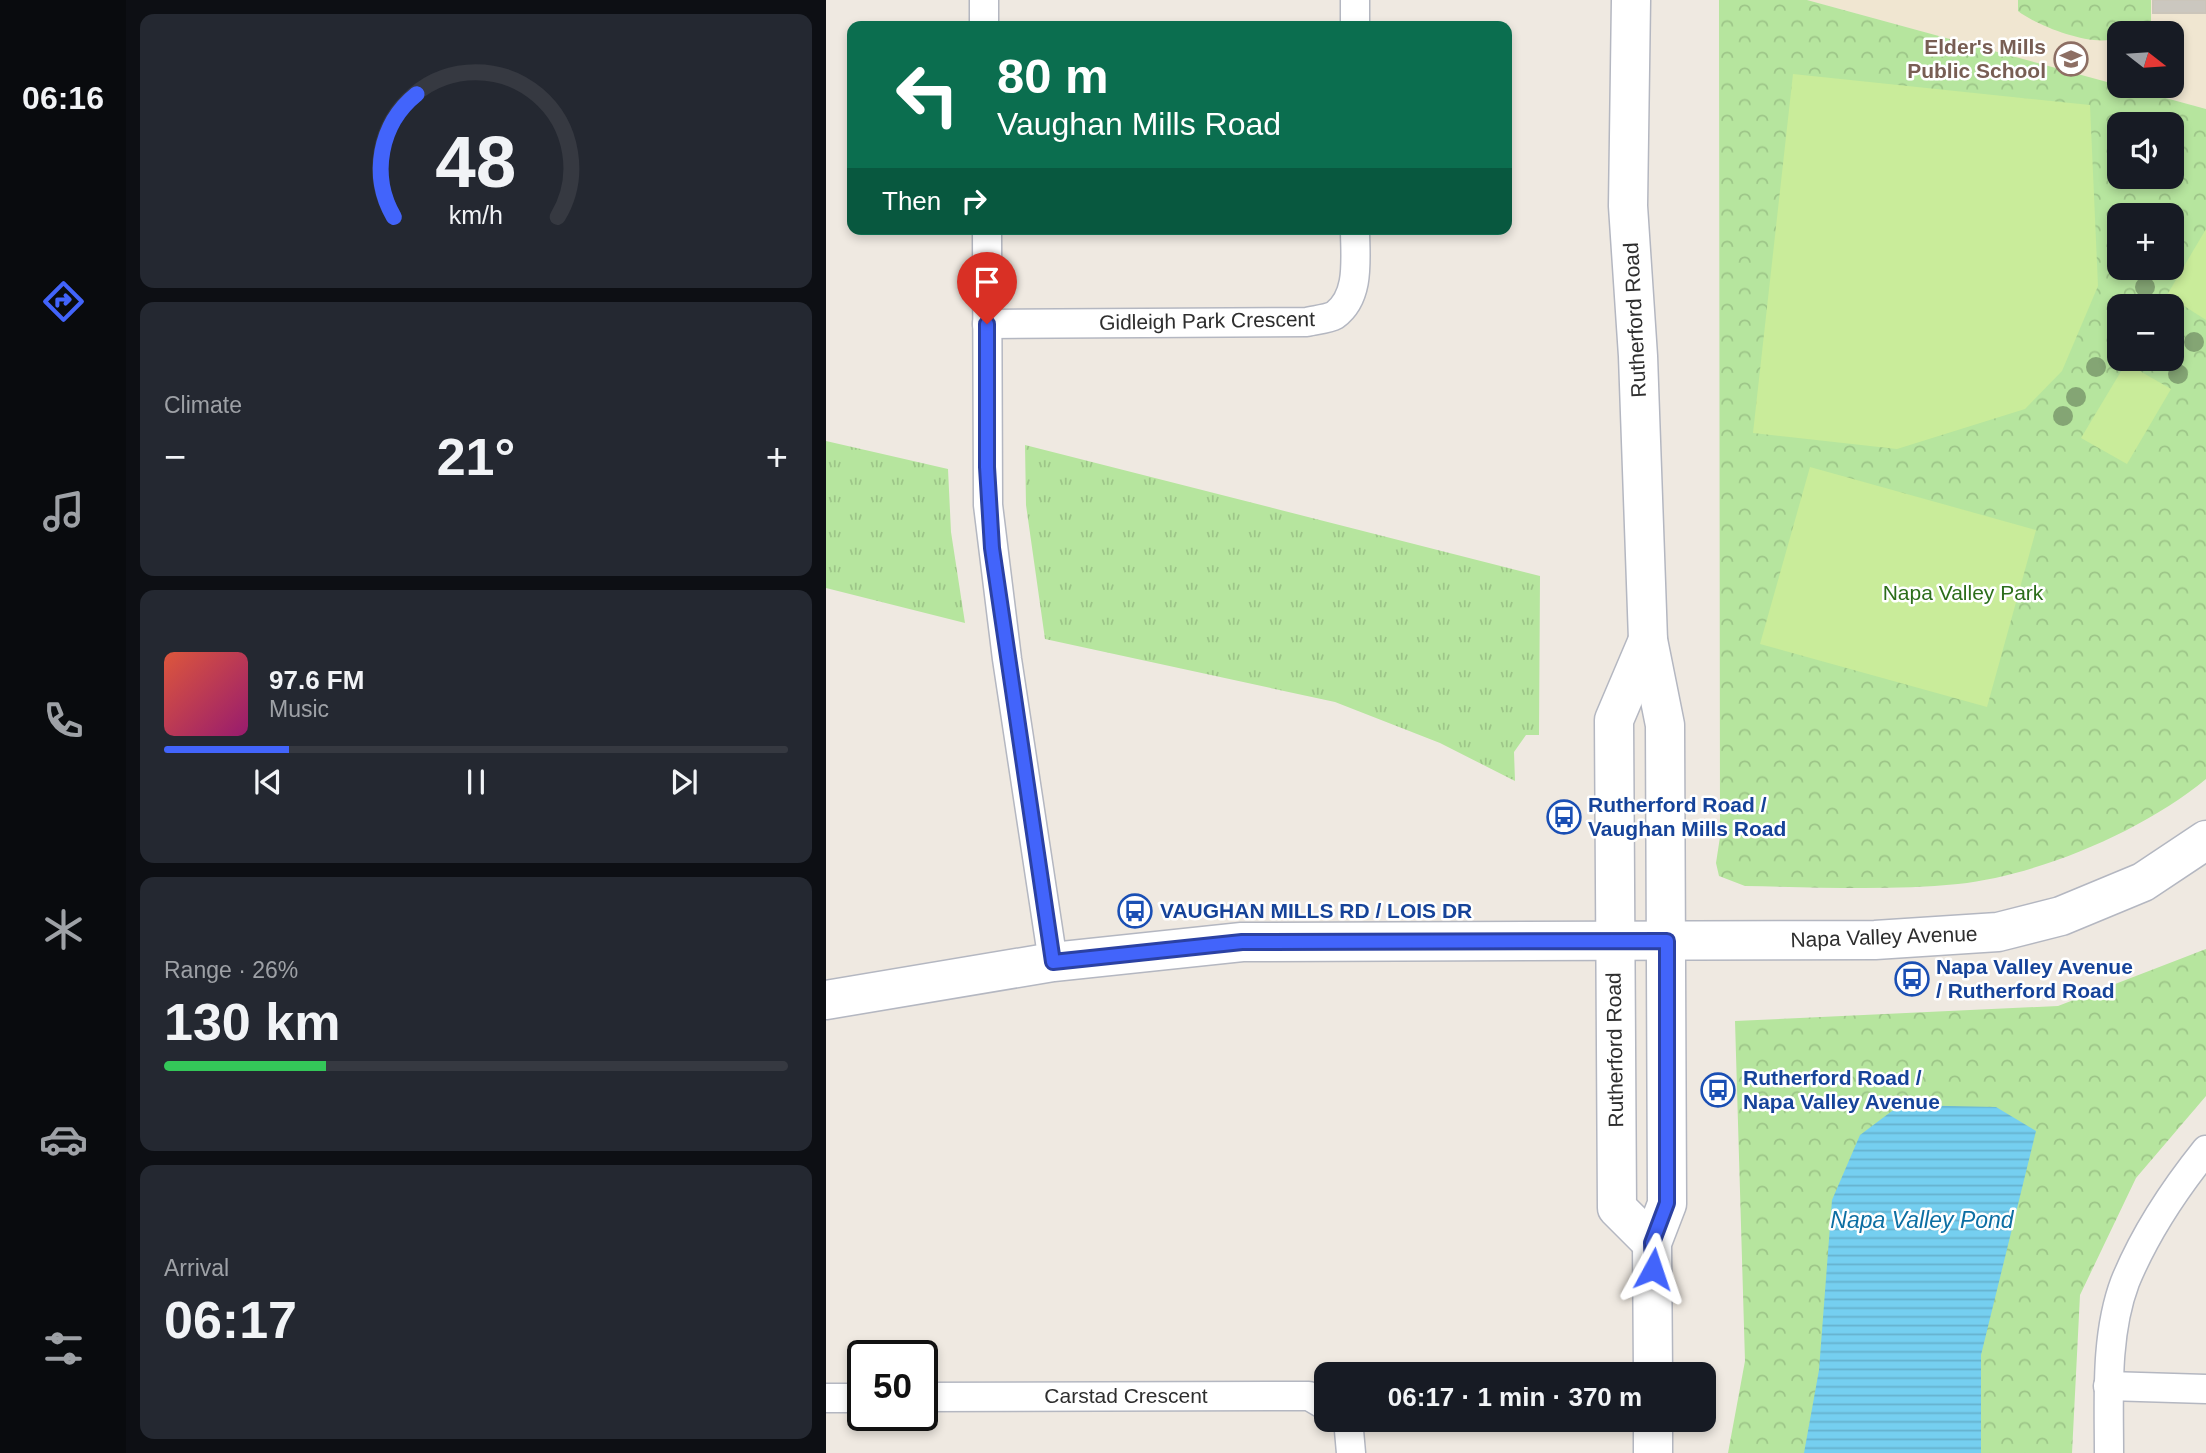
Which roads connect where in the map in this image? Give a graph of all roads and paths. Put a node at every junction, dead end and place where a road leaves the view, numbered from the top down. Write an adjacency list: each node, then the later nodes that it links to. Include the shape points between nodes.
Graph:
1 (984, 0): 4 (street)
2 (1355, 0): 5 (street)
3 (1631, 0): 9 (main road, Rutherford Road, via 1628,206)
4 (984, 21)
5 (1355, 21)
6 (987, 235): 8 (street)
7 (1354, 235): 8 (street, Gidleigh Park Crescent, via 1354,281 1347,302 1334,316 1307,323)
8 (987, 324): 13 (street, via 992,548)
9 (1648, 640): 11 (main road, Rutherford Road, via 1614,720); 12 (main road, Rutherford Road, via 1665,725)
10 (2206, 840): 12 (main road, Napa Valley Avenue, via 2143,882 2060,916 1998,932 1907,939)
11 (1614, 940): 12 (main road, Napa Valley Avenue); 13 (main road, Napa Valley Avenue, via 1242,942); 16 (main road, Rutherford Road, via 1617,1208)
12 (1667, 941): 16 (main road, Rutherford Road, via 1667,1203)
13 (1053, 962): 14 (main road, Napa Valley Avenue)
14 (826, 1000)
15 (2206, 1150): 18 (street, via 2168,1197 2124,1284)
16 (1652, 1243): 17 (main road, Rutherford Road)
17 (1653, 1362)
18 (2108, 1386): 19 (street); 28 (street)
19 (2206, 1389)
20 (938, 1397): 23 (street, Carstad Crescent)
21 (826, 1398): 22 (street)
22 (847, 1398)
23 (1314, 1398)
24 (1349, 1432): 26 (street)
25 (1653, 1432): 27 (main road)
26 (1351, 1453)
27 (1654, 1453)
28 (2109, 1453)

